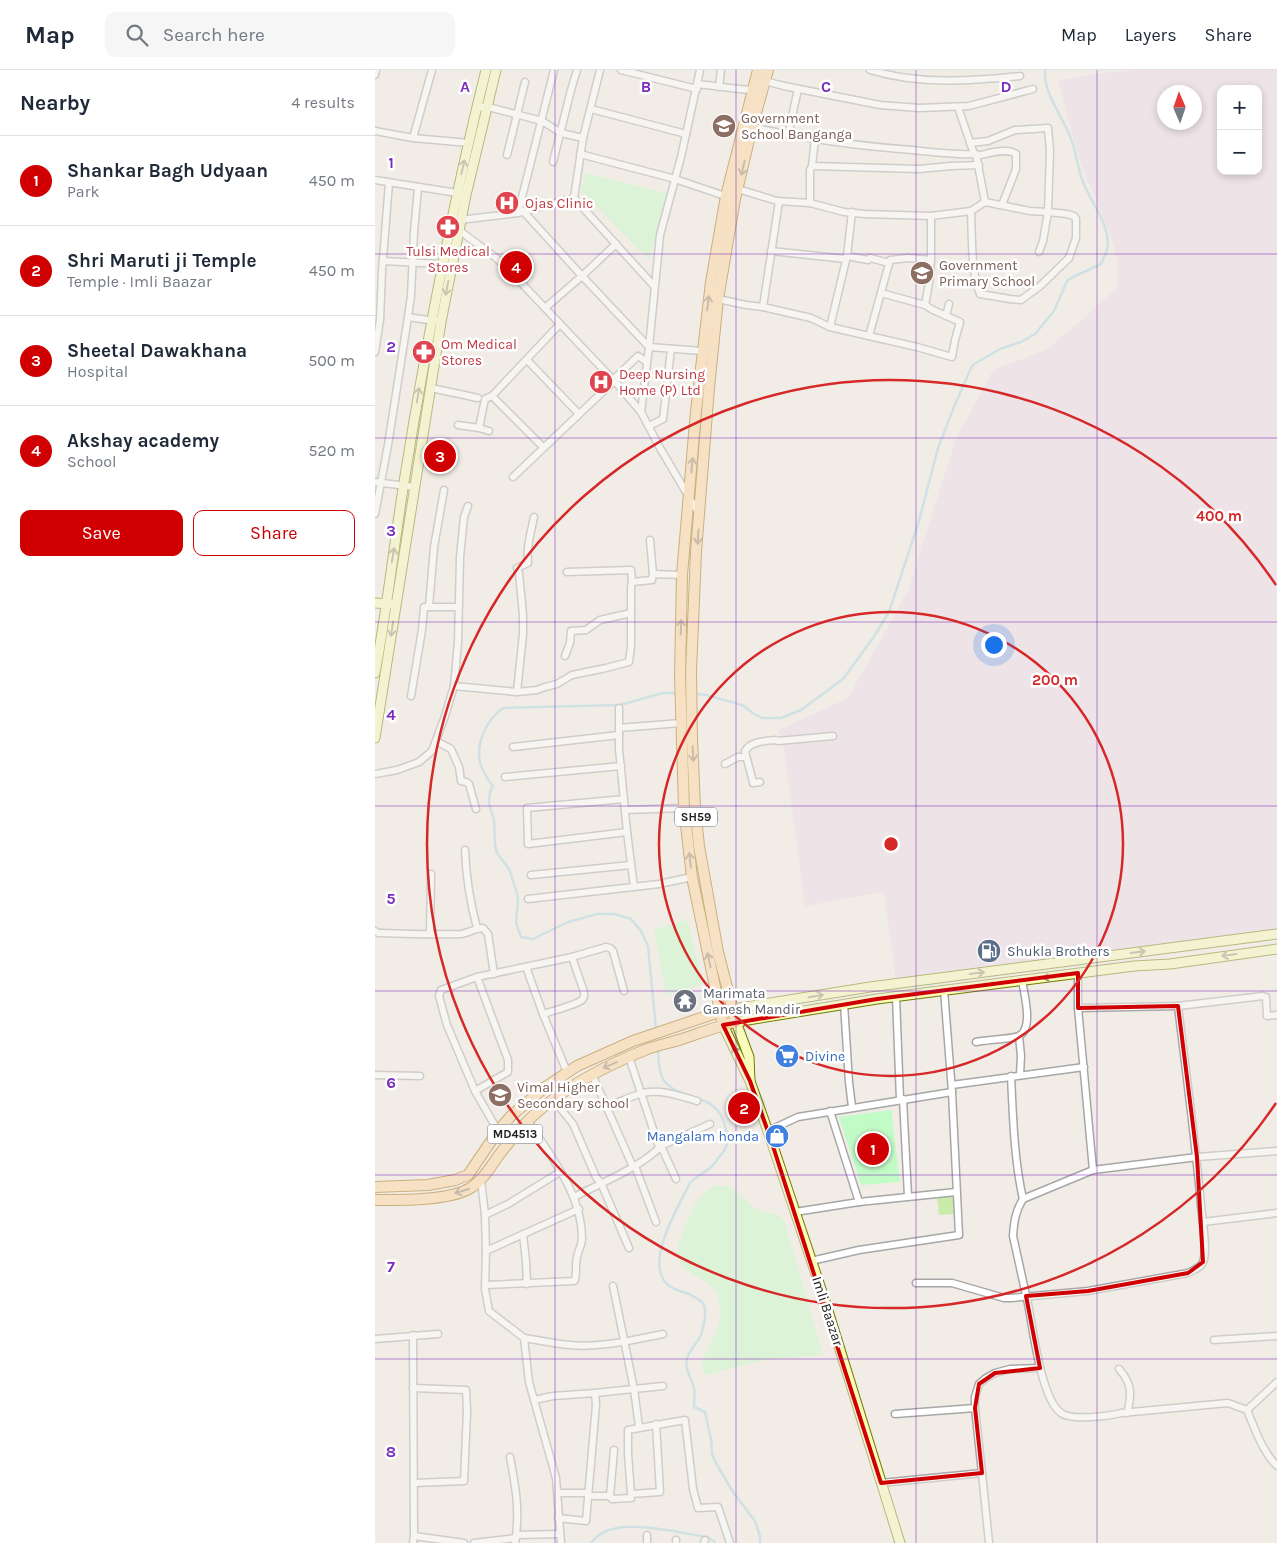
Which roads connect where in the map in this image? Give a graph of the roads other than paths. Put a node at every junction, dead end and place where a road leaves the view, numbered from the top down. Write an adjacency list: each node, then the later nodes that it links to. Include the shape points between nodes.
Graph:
1 (376, 70): 14 (street)
2 (432, 70): 34 (street)
3 (486, 70): 23 (main road)
4 (496, 70): 24 (main road)
5 (555, 70): 28 (street)
6 (577, 70): 31 (street)
7 (600, 70): 26 (street)
8 (621, 70): 18 (street)
9 (700, 70): 18 (street)
10 (721, 70): 19 (street)
11 (758, 70): 22 (main road, SH59)
12 (768, 70): 16 (main road, SH59)
13 (870, 70): 15 (street, via 889,76 946,82)
14 (375, 75)
15 (1020, 76)
16 (765, 81): 20 (street); 29 (main road, SH59)
17 (525, 82): 27 (street)
18 (697, 87): 19 (street); 32 (street)
19 (719, 87): 22 (street)
20 (799, 89): 25 (street, via 880,105); 33 (street)
21 (1033, 89): 25 (street)
22 (752, 90): 50 (main road, SH59)
23 (477, 107): 24 (street); 37 (main road)
24 (488, 107): 27 (street); 61 (main road)
25 (958, 107): 38 (street)
26 (591, 109): 32 (street); 35 (street)
27 (518, 115): 28 (street); 40 (street)
28 (542, 121): 31 (street); 57 (street)
29 (752, 127): 33 (street); 50 (main road, SH59, one-way to 50)
30 (375, 131): 34 (street)
31 (561, 133): 35 (street); 42 (street)
32 (686, 134): 45 (street)
33 (788, 135): 36 (street)
34 (413, 138): 37 (street)
35 (583, 138): 39 (street)
36 (815, 139): 41 (street); 44 (street)
37 (469, 143): 49 (main road, one-way to 37)
38 (970, 143): 41 (street); 59 (street, via 988,141 1015,130 1048,128 1051,151)
39 (581, 154): 45 (street); 51 (street)
40 (507, 155)
41 (975, 155): 43 (street); 55 (street, via 1012,151 1016,154 1016,169)
42 (553, 162)
43 (979, 165): 44 (street, via 919,169); 53 (street)
44 (812, 166): 54 (street)
45 (675, 179): 50 (street); 75 (street, via 660,235)
46 (375, 180): 47 (street)
47 (389, 183): 48 (street); 69 (street)
48 (418, 188): 49 (street); 70 (street)
49 (457, 193): 62 (main road)
50 (733, 195): 52 (street); 78 (main road, SH59); 94 (main road, SH59, one-way to 50, via 711,282)
51 (575, 198): 57 (street); 64 (street)
52 (779, 201): 54 (street); 65 (street)
53 (985, 202): 55 (street); 56 (street)
54 (810, 204): 58 (street)
55 (1002, 205): 59 (street)
56 (971, 211): 59 (street, via 972,245 980,294 1010,300 1021,300 1069,258 1076,238 1076,219 1067,214); 60 (street)
57 (520, 212): 61 (street); 74 (street)
58 (852, 212): 60 (street); 67 (street)
59 (1048, 212): 66 (street)
60 (931, 216): 68 (street)
61 (462, 220): 62 (street); 63 (main road)
62 (451, 221): 72 (main road)
63 (460, 231): 82 (street, via 495,257); 87 (main road, one-way to 87)
64 (616, 244): 74 (street); 75 (street)
65 (771, 251): 67 (street); 81 (street)
66 (1039, 252)
67 (847, 258): 71 (street, via 870,258); 89 (street)
68 (931, 260): 71 (street, via 907,258 890,260); 80 (street)
69 (383, 261): 70 (street); 73 (street)
70 (413, 262): 72 (street); 84 (street)
71 (889, 263): 76 (street)
72 (442, 264): 86 (main road)
73 (378, 271): 77 (street)
74 (582, 276): 82 (street); 92 (street)
75 (654, 286): 92 (street)
76 (881, 293): 80 (street); 90 (street)
77 (378, 294): 85 (street)
78 (718, 299): 81 (street, via 746,306); 119 (main road, SH59)
79 (949, 304): 83 (street)
80 (925, 305): 83 (street)
81 (763, 306): 89 (street, via 811,318)
82 (545, 308): 88 (street)
83 (946, 316): 90 (street, via 960,322 952,357)
84 (408, 317): 86 (street); 112 (street, via 388,445)
85 (377, 320): 91 (street)
86 (431, 321): 87 (street); 108 (main road, one-way to 86)
87 (441, 322): 99 (main road)
88 (559, 325): 96 (street); 98 (street)
89 (829, 327): 90 (street)
90 (869, 336)
91 (376, 343): 95 (street)
92 (649, 347): 93 (street); 97 (street)
93 (671, 349): 94 (street); 105 (street, via 663,420)
94 (702, 351): 116 (main road, SH59, one-way to 94)
95 (375, 352)
96 (527, 360): 100 (street); 103 (street)
97 (647, 362): 98 (street, via 638,356); 102 (street)
98 (613, 380): 102 (street); 103 (street)
99 (431, 388): 101 (street); 109 (main road)
100 (492, 396): 106 (street, via 485,399); 110 (street)
101 (478, 398)
102 (641, 412): 105 (street)
103 (579, 414): 110 (street)
104 (458, 425): 106 (street)
105 (649, 426): 116 (street)
106 (479, 428): 107 (street)
107 (489, 431)
108 (411, 442): 109 (main road); 113 (main road)
109 (421, 444): 114 (main road)
110 (543, 447): 111 (street)
111 (513, 477)
112 (378, 482): 113 (street); 118 (street)
113 (403, 485): 114 (street); 126 (main road, one-way to 113)
114 (414, 487): 128 (main road)
115 (445, 490): 129 (street, via 434,547)
116 (689, 497): 119 (street); 124 (main road, SH59)
117 (468, 506): 130 (street, via 460,557)
118 (375, 514)
119 (699, 515): 179 (main road, SH59, one-way to 179, via 691,671 695,807 718,952)
120 (534, 517): 135 (street, via 528,563 517,568 523,634)
121 (650, 540): 123 (street)
122 (567, 572): 125 (street, via 631,570)
123 (653, 574): 124 (street); 125 (street, via 653,580)
124 (682, 575): 138 (main road, SH59, one-way to 124)
125 (632, 582): 131 (street)
126 (386, 603): 127 (main road); 128 (main road); 133 (main road)
127 (375, 604)
128 (395, 605): 142 (main road, one-way to 142)
129 (429, 607): 130 (street); 136 (street, via 424,607)
130 (459, 607): 134 (street)
131 (631, 613): 132 (street, via 600,620 586,630 571,631); 135 (street, via 629,662 572,675 537,690)
132 (565, 656)
133 (375, 673)
134 (454, 686): 135 (street); 143 (street)
135 (517, 692)
136 (411, 696)
137 (619, 708): 139 (street)
138 (681, 723): 139 (street); 152 (main road, SH59)
139 (619, 728): 140 (street)
140 (619, 735): 144 (street); 147 (street)
141 (833, 736): 145 (street, via 758,742 748,747)
142 (375, 738)
143 (436, 742): 148 (street, via 419,762); 153 (street, via 451,749 461,781 469,784)
144 (513, 747)
145 (746, 757): 146 (street, via 738,757); 150 (street, via 753,783)
146 (725, 764)
147 (621, 766): 149 (street); 151 (street)
148 (375, 774)
149 (505, 777)
150 (760, 782)
151 (625, 799): 154 (street); 155 (street, via 527,808 529,844)
152 (684, 808): 154 (street); 160 (main road, SH59, one-way to 152)
153 (476, 809)
154 (625, 810): 155 (street)
155 (627, 832): 157 (street)
156 (465, 850): 163 (street, via 466,876)
157 (631, 865): 159 (street); 161 (street)
158 (431, 874): 165 (street)
159 (531, 875)
160 (692, 877): 161 (street); 181 (main road, SH59, one-way to 160)
161 (634, 887): 162 (street)
162 (528, 899)
163 (477, 928): 165 (street, via 471,932); 171 (street, via 483,928 488,934)
164 (375, 931): 165 (street)
165 (430, 934)
166 (1277, 934): 179 (main road, one-way to 166)
167 (1277, 948): 170 (main road, one-way to 170, via 1170,964)
168 (572, 957): 169 (street); 175 (street, via 610,948); 182 (street, via 584,997)
169 (526, 967): 171 (street); 182 (street)
170 (1078, 973): 173 (main road, one-way to 173); 180 (street)
171 (494, 974): 172 (street)
172 (477, 977): 198 (street, via 509,1068 508,1072); 198 (street, via 441,990 439,996)
173 (1022, 980): 174 (main road); 186 (street, via 1028,1019 1025,1031)
174 (944, 990): 176 (main road); 197 (street)
175 (624, 991)
176 (896, 996): 177 (main road); 201 (street)
177 (844, 1004): 184 (main road); 204 (street)
178 (1178, 1006): 180 (street); 183 (street, via 1266,997 1267,1016); 212 (street)
179 (733, 1008): 181 (main road); 184 (main road, SH59)
180 (1078, 1008): 189 (street)
181 (719, 1012): 185 (main road, SH59); 190 (main road, MD4513, via 633,1040)
182 (543, 1014): 190 (street)
183 (1277, 1016)
184 (737, 1022): 185 (main road); 196 (main road, via 749,1057)
185 (723, 1025): 188 (main road, MD4513); 196 (main road, one-way to 185)
186 (1019, 1036): 187 (street); 192 (street)
187 (976, 1042)
188 (629, 1057): 191 (main road, MD4513, one-way to 191); 199 (street)
189 (1084, 1067): 192 (street); 214 (street)
190 (567, 1072): 208 (main road, MD4513, via 511,1116)
191 (592, 1074): 200 (main road, MD4513); 203 (street)
192 (1021, 1075): 195 (street)
193 (375, 1076): 194 (street)
194 (420, 1076)
195 (1011, 1076): 197 (street); 223 (street, via 1019,1184)
196 (750, 1081): 209 (main road, Imli Baazar)
197 (952, 1088): 201 (street); 220 (street)
198 (475, 1092): 208 (street)
199 (642, 1094): 202 (street, via 671,1093); 203 (street); 210 (street)
200 (553, 1099): 206 (main road, MD4513); 218 (street, via 573,1124)
201 (901, 1099): 204 (street); 221 (street)
202 (697, 1101)
203 (606, 1108): 213 (street)
204 (852, 1108): 205 (street)
205 (831, 1111): 209 (street, via 799,1117); 225 (street)
206 (528, 1121): 215 (street); 217 (main road, MD4513)
207 (710, 1124): 210 (street)
208 (498, 1131): 219 (main road, MD4513, via 468,1175 428,1185)
209 (768, 1131): 227 (main road, Imli Baazar)
210 (661, 1146): 213 (street); 216 (street)
211 (1277, 1151): 212 (street)
212 (1197, 1157): 214 (street); 231 (street)
213 (634, 1166): 218 (street); 230 (street)
214 (1093, 1170): 223 (street)
215 (561, 1172): 222 (street); 229 (street)
216 (676, 1179)
217 (481, 1180): 224 (main road, MD4513, one-way to 224, via 458,1193 426,1199); 229 (street)
218 (601, 1183): 222 (street); 233 (street)
219 (375, 1187)
220 (957, 1192): 221 (street); 235 (street, via 959,1235 859,1250)
221 (908, 1196): 225 (street)
222 (574, 1197): 226 (street)
223 (1023, 1199): 240 (street, via 1014,1220 1013,1236)
224 (375, 1200)
225 (859, 1202): 227 (street)
226 (579, 1209): 232 (street); 237 (street, via 582,1245 574,1282)
227 (795, 1212): 235 (main road, Imli Baazar)
228 (1277, 1213): 231 (street)
229 (485, 1215): 234 (street)
230 (656, 1222)
231 (1203, 1222): 240 (street, via 1203,1262 1188,1273 1087,1291)
232 (523, 1234): 234 (street); 237 (street)
233 (629, 1248)
234 (486, 1251): 238 (street)
235 (811, 1261): 268 (main road, Imli Baazar)
236 (916, 1283): 240 (street, via 952,1283 1004,1298)
237 (527, 1284): 238 (street)
238 (485, 1285): 245 (street, via 489,1312)
239 (613, 1286): 248 (street)
240 (1026, 1296): 249 (street)
241 (438, 1334): 243 (street)
242 (663, 1334): 248 (street)
243 (413, 1335): 246 (street); 253 (street)
244 (1277, 1336): 247 (street)
245 (523, 1338): 248 (street, via 571,1345); 256 (street)
246 (375, 1339)
247 (1215, 1340)
248 (625, 1342): 254 (street)
249 (1040, 1368): 257 (street, via 1010,1369 986,1378 979,1384); 259 (street, via 1048,1394 1061,1414 1105,1417)
250 (1119, 1369): 259 (street, via 1129,1384 1131,1398)
251 (1277, 1382): 258 (street)
252 (663, 1386): 254 (street)
253 (413, 1388): 267 (street); 267 (street, via 466,1390 467,1412 464,1481)
254 (634, 1389): 255 (street); 262 (street)
255 (595, 1393): 256 (street); 271 (street)
256 (534, 1400): 269 (street)
257 (975, 1408): 260 (street); 266 (street)
258 (1247, 1410): 259 (street, via 1228,1403); 265 (street)
259 (1127, 1413)
260 (895, 1414)
261 (656, 1424): 262 (street); 270 (street, via 660,1492); 283 (street, via 685,1420 698,1508 718,1507)
262 (639, 1427): 270 (street, via 628,1430)
263 (614, 1450): 272 (street)
264 (510, 1457): 277 (street, via 517,1497)
265 (1277, 1466)
266 (982, 1473): 268 (street); 285 (street)
267 (413, 1483): 276 (street)
268 (881, 1483): 284 (main road, Imli Baazar)
269 (558, 1493): 271 (street); 273 (street)
270 (631, 1494): 272 (street, via 631,1498 612,1499)
271 (587, 1495): 272 (street); 273 (street, via 586,1521)
272 (610, 1496)
273 (558, 1518): 274 (street)
274 (560, 1534): 277 (street); 281 (street)
275 (647, 1535): 282 (street)
276 (414, 1536): 278 (street); 279 (street)
277 (516, 1539): 280 (street)
278 (413, 1543)
279 (464, 1543)
280 (474, 1543)
281 (561, 1543)
282 (647, 1543)
283 (730, 1543)
284 (900, 1543)
285 (989, 1543)

